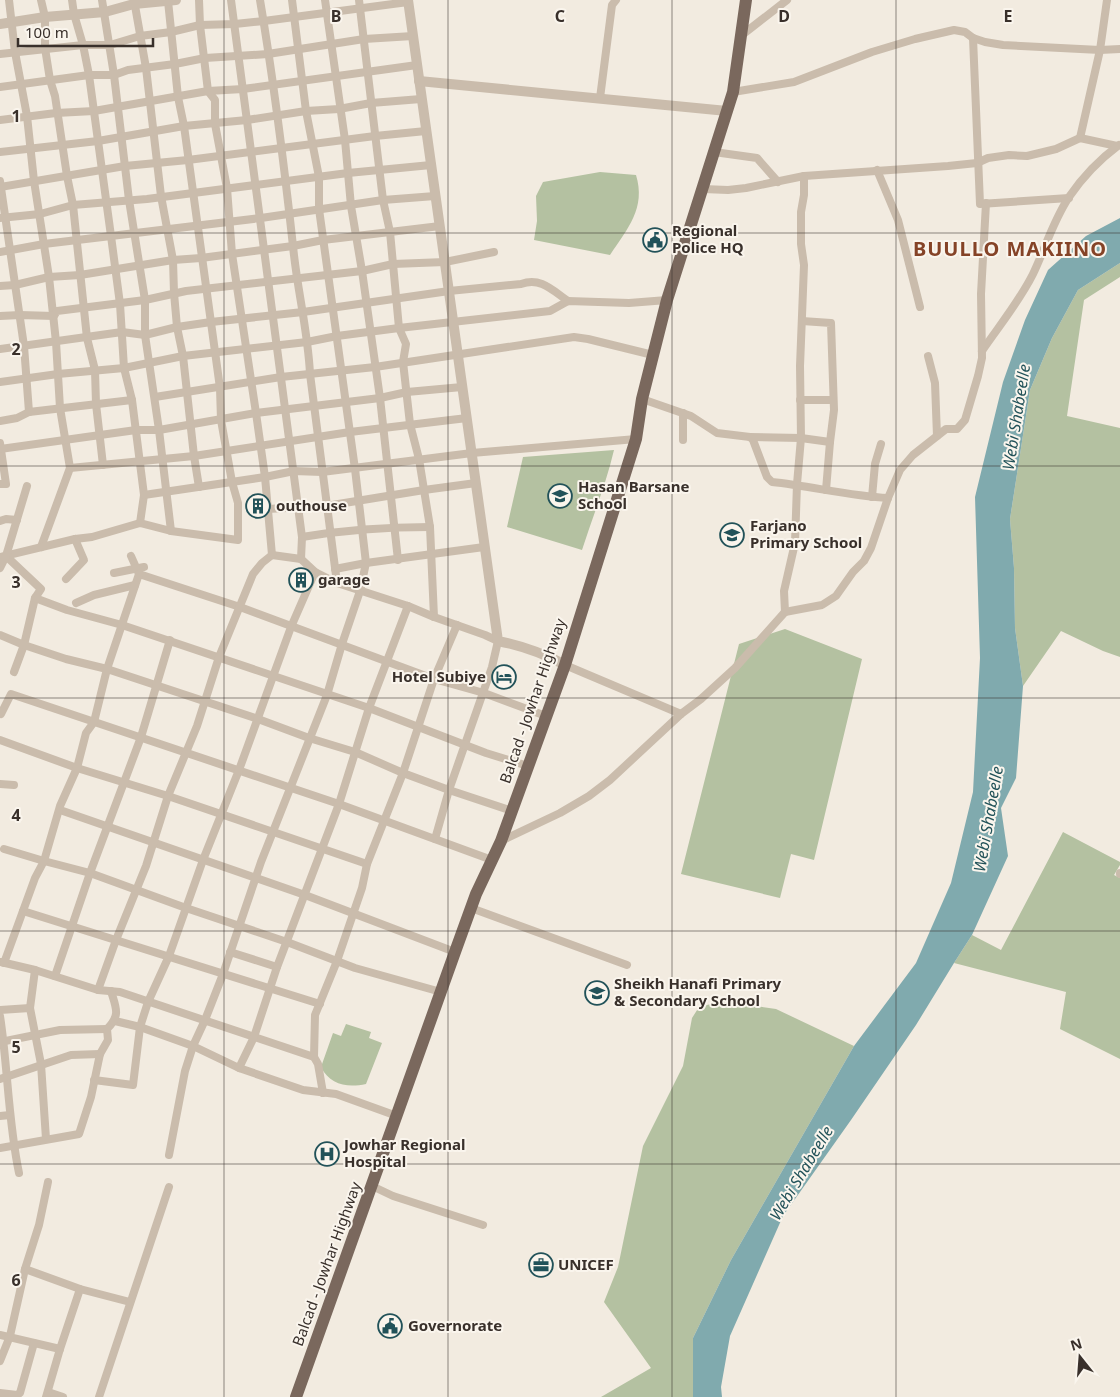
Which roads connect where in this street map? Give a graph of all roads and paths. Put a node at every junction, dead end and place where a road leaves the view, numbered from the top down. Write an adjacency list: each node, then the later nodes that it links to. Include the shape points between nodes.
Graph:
1 (9, 0): 24 (street)
2 (42, 0): 21 (street)
3 (72, 0): 20 (street)
4 (102, 0): 18 (street)
5 (200, 0): 27 (street)
6 (232, 0): 26 (street)
7 (260, 0): 23 (street)
8 (292, 0): 22 (street)
9 (325, 0): 19 (street)
10 (616, 0): 64 (street, via 612,5)
11 (746, 0): 29 (main road, Balcad - Jowhar Highway)
12 (787, 0): 29 (street)
13 (1107, 0): 40 (street)
14 (172, 1): 16 (street); 28 (street)
15 (408, 1): 17 (street); 31 (street)
16 (134, 2): 18 (street); 30 (street)
17 (359, 4): 19 (street); 33 (street)
18 (105, 12): 20 (street); 35 (street)
19 (327, 13): 22 (street); 36 (street)
20 (74, 14): 21 (street); 34 (street)
21 (45, 17): 24 (street); 37 (street)
22 (294, 17): 23 (street); 39 (street)
23 (264, 21): 26 (street); 43 (street)
24 (12, 22): 25 (street); 41 (street)
25 (0, 24)
26 (235, 24): 27 (street); 44 (street)
27 (200, 25): 28 (street); 45 (street)
28 (171, 32): 30 (street); 46 (street)
29 (742, 34): 61 (main road, Balcad - Jowhar Highway)
30 (140, 36): 35 (street); 48 (street)
31 (413, 36): 33 (street); 47 (street)
32 (973, 38): 40 (street, via 1003,44); 61 (street, via 954,30 872,52 794,82); 96 (street)
33 (364, 39): 36 (street); 49 (street)
34 (83, 45): 35 (street); 37 (street); 50 (street)
35 (110, 45): 51 (street)
36 (331, 46): 39 (street); 52 (street)
37 (45, 48): 41 (street); 53 (street)
38 (1120, 48): 40 (street)
39 (298, 49): 43 (street); 54 (street)
40 (1100, 50): 83 (street)
41 (15, 52): 42 (street); 56 (street)
42 (0, 54)
43 (268, 54): 44 (street); 57 (street)
44 (239, 56): 45 (street); 59 (street)
45 (205, 58): 46 (street); 60 (street)
46 (175, 64): 48 (street); 62 (street)
47 (417, 65): 49 (street); 55 (street)
48 (146, 68): 51 (street); 65 (street)
49 (368, 72): 52 (street); 66 (street)
50 (89, 75): 51 (street); 53 (street); 69 (street)
51 (114, 75): 67 (street)
52 (335, 78): 54 (street); 68 (street)
53 (50, 80): 56 (street); 72 (street)
54 (303, 81): 57 (street); 70 (street)
55 (419, 81): 63 (street); 64 (street)
56 (21, 84): 58 (street); 73 (street)
57 (272, 85): 59 (street); 74 (street)
58 (0, 87)
59 (243, 89): 60 (street); 76 (street)
60 (208, 91): 62 (street); 77 (street, via 215,100)
61 (733, 92): 71 (main road, Balcad - Jowhar Highway)
62 (178, 97): 65 (street); 78 (street)
63 (421, 98): 66 (street); 79 (street)
64 (600, 98): 71 (street)
65 (150, 101): 67 (street); 80 (street)
66 (372, 103): 68 (street); 81 (street)
67 (117, 106): 69 (street); 82 (street)
68 (339, 109): 70 (street); 84 (street)
69 (94, 111): 72 (street); 85 (street)
70 (306, 111): 74 (street); 86 (street)
71 (727, 111): 93 (main road, Balcad - Jowhar Highway)
72 (56, 113): 73 (street); 87 (street)
73 (27, 116): 75 (street); 89 (street)
74 (277, 116): 76 (street); 90 (street)
75 (0, 120)
76 (247, 120): 77 (street); 91 (street)
77 (215, 124): 78 (street); 94 (street)
78 (184, 126): 80 (street); 95 (street)
79 (426, 131): 81 (street); 98 (street)
80 (154, 132): 82 (street); 97 (street)
81 (375, 136): 84 (street); 100 (street)
82 (122, 137): 85 (street); 99 (street)
83 (1080, 138): 88 (street); 96 (street, via 1041,154 988,158)
84 (345, 140): 86 (street); 103 (street)
85 (98, 141): 87 (street); 101 (street)
86 (311, 144): 90 (street); 106 (street)
87 (63, 145): 89 (street); 104 (street)
88 (1119, 145): 117 (street, via 1089,172)
89 (29, 148): 92 (street); 107 (street)
90 (282, 148): 91 (street); 108 (street)
91 (251, 151): 94 (street); 110 (street)
92 (0, 152)
93 (714, 152): 109 (street, via 758,158); 113 (main road, Balcad - Jowhar Highway)
94 (220, 156): 95 (street); 112 (street)
95 (188, 160): 97 (street); 114 (street)
96 (977, 162): 102 (street); 121 (street, via 980,204)
97 (157, 163): 99 (street); 115 (street)
98 (431, 165): 100 (street); 116 (street)
99 (125, 166): 101 (street); 118 (street)
100 (379, 169): 103 (street); 119 (street)
101 (102, 170): 104 (street); 120 (street)
102 (877, 170): 105 (street); 170 (street, via 898,220)
103 (348, 173): 106 (street); 123 (street)
104 (67, 176): 107 (street); 122 (street)
105 (804, 176): 109 (street); 179 (street, via 801,212 804,265)
106 (319, 177): 108 (street); 124 (street)
107 (34, 181): 111 (street); 125 (street)
108 (286, 181): 110 (street); 126 (street)
109 (778, 182): 113 (street, via 728,190)
110 (257, 184): 112 (street); 128 (street)
111 (0, 185): 127 (street)
112 (227, 188): 114 (street); 129 (street)
113 (703, 188): 166 (main road, Balcad - Jowhar Highway)
114 (193, 193): 115 (street); 130 (street)
115 (162, 196): 118 (street); 132 (street)
116 (435, 196): 119 (street); 131 (street)
117 (1069, 198): 121 (street); 195 (street, via 1033,274)
118 (129, 200): 120 (street); 134 (street)
119 (383, 200): 123 (street); 133 (street)
120 (107, 201): 122 (street); 135 (street)
121 (986, 203): 195 (street, via 981,294)
122 (73, 205): 125 (street); 137 (street)
123 (351, 206): 124 (street); 136 (street)
124 (319, 209): 126 (street); 138 (street)
125 (40, 214): 127 (street); 139 (street)
126 (290, 214): 128 (street); 140 (street)
127 (2, 218): 142 (street)
128 (260, 218): 129 (street); 141 (street)
129 (230, 220): 130 (street); 145 (street)
130 (198, 225): 132 (street); 146 (street)
131 (440, 226): 133 (street); 148 (street)
132 (168, 228): 134 (street); 147 (street)
133 (390, 232): 136 (street); 149 (street)
134 (135, 234): 135 (street); 150 (street)
135 (112, 236): 137 (street); 151 (street)
136 (357, 237): 138 (street); 152 (street)
137 (76, 240): 139 (street); 153 (street)
138 (324, 240): 140 (street); 154 (street)
139 (44, 244): 142 (street); 155 (street)
140 (293, 246): 141 (street); 156 (street)
141 (264, 248): 145 (street); 157 (street)
142 (10, 251): 143 (street); 158 (street)
143 (0, 252)
144 (494, 252): 148 (street)
145 (232, 254): 146 (street); 160 (street)
146 (201, 258): 147 (street); 161 (street)
147 (173, 260): 150 (street); 163 (street)
148 (445, 262): 149 (street); 162 (street)
149 (393, 264): 152 (street); 164 (street)
150 (138, 266): 151 (street); 165 (street)
151 (115, 269): 153 (street); 168 (street)
152 (362, 271): 154 (street); 169 (street)
153 (80, 275): 155 (street); 172 (street)
154 (329, 275): 156 (street); 171 (street)
155 (49, 277): 158 (street); 176 (street)
156 (297, 279): 157 (street); 173 (street)
157 (269, 281): 160 (street); 177 (street)
158 (15, 285): 159 (street); 174 (street)
159 (0, 286)
160 (237, 286): 161 (street); 178 (street)
161 (206, 289): 163 (street); 180 (street)
162 (449, 291): 164 (street); 167 (street, via 531,281 542,283); 181 (street)
163 (174, 293): 165 (street); 182 (street)
164 (395, 298): 169 (street); 183 (street)
165 (145, 300): 168 (street); 186 (street)
166 (667, 300): 167 (street, via 629,303); 198 (main road, Balcad - Jowhar Highway)
167 (568, 301): 181 (street, via 550,312)
168 (120, 304): 172 (street); 184 (street)
169 (366, 304): 171 (street); 185 (street)
170 (920, 307)
171 (333, 308): 173 (street); 187 (street)
172 (84, 309): 176 (street, via 57,311); 188 (street)
173 (303, 312): 177 (street); 190 (street)
174 (20, 315): 175 (street); 176 (street); 192 (street)
175 (0, 316)
176 (54, 316): 189 (street)
177 (273, 316): 178 (street); 191 (street)
178 (242, 318): 180 (street); 194 (street)
179 (802, 321): 221 (street); 222 (street, via 831,323)
180 (211, 322): 182 (street); 196 (street)
181 (453, 322): 183 (street); 197 (street)
182 (177, 326): 186 (street); 199 (street)
183 (399, 328): 185 (street); 201 (street, via 406,344)
184 (122, 332): 186 (street); 188 (street); 204 (street)
185 (370, 333): 187 (street); 203 (street)
186 (145, 335): 202 (street)
187 (337, 336): 190 (street); 206 (street)
188 (87, 338): 189 (street); 205 (street)
189 (56, 342): 192 (street); 207 (street)
190 (308, 342): 191 (street); 208 (street)
191 (277, 345): 194 (street); 209 (street)
192 (24, 346): 193 (street); 210 (street)
193 (0, 349)
194 (247, 349): 196 (street); 212 (street)
195 (982, 351): 241 (street, via 964,420 957,429 946,429)
196 (215, 354): 199 (street); 214 (street)
197 (458, 354): 198 (street, via 574,337); 201 (street); 213 (street)
198 (653, 355): 219 (main road, Balcad - Jowhar Highway)
199 (182, 356): 202 (street); 215 (street)
200 (928, 356): 241 (street, via 935,382)
201 (403, 362): 203 (street); 216 (street)
202 (148, 364): 204 (street); 217 (street)
203 (375, 367): 206 (street); 218 (street)
204 (124, 368): 205 (street); 220 (street)
205 (95, 370): 207 (street); 224 (street)
206 (342, 370): 208 (street); 223 (street)
207 (58, 374): 210 (street); 226 (street)
208 (310, 374): 209 (street); 225 (street)
209 (281, 377): 212 (street); 227 (street)
210 (27, 378): 211 (street); 228 (street)
211 (0, 382)
212 (252, 382): 214 (street); 229 (street)
213 (462, 387): 216 (street); 231 (street)
214 (220, 388): 215 (street); 232 (street)
215 (187, 392): 217 (street); 234 (street)
216 (407, 392): 218 (street); 235 (street)
217 (155, 397): 238 (street)
218 (380, 398): 223 (street); 236 (street)
219 (642, 399): 230 (street); 245 (main road, Balcad - Jowhar Highway)
220 (132, 400): 224 (street); 237 (street)
221 (800, 400): 222 (street); 244 (street)
222 (833, 400): 249 (street)
223 (346, 401): 225 (street); 239 (street)
224 (96, 404): 226 (street); 240 (street)
225 (314, 406): 227 (street); 243 (street)
226 (60, 408): 228 (street); 246 (street)
227 (286, 410): 229 (street); 248 (street)
228 (29, 412): 233 (street)
229 (256, 413): 232 (street); 251 (street)
230 (683, 413): 242 (street, via 717,432); 247 (street)
231 (467, 418): 235 (street); 254 (street)
232 (221, 420): 234 (street); 253 (street)
233 (0, 421)
234 (191, 424): 238 (street); 255 (street)
235 (410, 424): 236 (street); 257 (street)
236 (383, 429): 239 (street); 259 (street)
237 (136, 430): 238 (street); 240 (street); 258 (street)
238 (159, 430): 256 (street)
239 (350, 432): 243 (street); 262 (street)
240 (100, 436): 246 (street); 260 (street)
241 (937, 436): 278 (street, via 900,470)
242 (750, 437): 244 (street); 269 (street, via 769,481)
243 (318, 438): 248 (street); 264 (street)
244 (801, 438): 249 (street); 269 (street)
245 (636, 439): 254 (street); 327 (main road, Balcad - Jowhar Highway)
246 (65, 440): 252 (street); 261 (street)
247 (683, 440)
248 (290, 441): 251 (street); 263 (street)
249 (830, 442): 273 (street)
250 (881, 444): 277 (street, via 875,464)
251 (260, 446): 253 (street); 265 (street)
252 (0, 447): 267 (street, via 6,484)
253 (228, 451): 255 (street); 266 (street)
254 (472, 453): 257 (street); 268 (street)
255 (194, 456): 256 (street); 271 (street)
256 (162, 459): 258 (street); 274 (street)
257 (419, 459): 259 (street); 272 (street)
258 (140, 460): 260 (street); 275 (street)
259 (387, 463): 262 (street); 276 (street)
260 (103, 465): 261 (street)
261 (70, 468): 293 (street)
262 (355, 469): 264 (street); 279 (street)
263 (294, 471): 264 (street); 265 (street); 280 (street)
264 (322, 472): 281 (street)
265 (265, 478): 266 (street); 282 (street)
266 (232, 482): 271 (street); 289 (street, via 238,503 238,540)
267 (0, 484)
268 (476, 484): 272 (street); 294 (street)
269 (797, 484): 273 (street); 315 (street, via 795,543 784,591)
270 (27, 486): 283 (street)
271 (199, 486): 274 (street)
272 (424, 490): 276 (street); 287 (street)
273 (826, 490): 277 (street)
274 (166, 491): 275 (street); 289 (street)
275 (144, 495): 285 (street)
276 (391, 495): 279 (street); 286 (street)
277 (872, 497): 278 (street)
278 (888, 498): 315 (street, via 868,554 836,596 822,605)
279 (358, 501): 281 (street); 288 (street)
280 (298, 506): 281 (street); 282 (street); 291 (street)
281 (326, 506): 290 (street)
282 (267, 509): 296 (street)
283 (17, 520): 284 (street); 298 (street)
284 (0, 521)
285 (140, 523): 289 (street); 292 (street)
286 (394, 527): 287 (street); 288 (street); 300 (street)
287 (430, 527): 295 (street)
288 (362, 530): 290 (street); 301 (street)
289 (170, 531)
290 (330, 532): 291 (street); 303 (street)
291 (302, 537): 299 (street)
292 (75, 539): 293 (street); 307 (street, via 84,560)
293 (41, 547): 298 (street)
294 (484, 547): 295 (street); 322 (street)
295 (431, 554): 300 (street); 316 (street)
296 (272, 555): 299 (street); 314 (street, via 253,574)
297 (131, 556): 304 (street)
298 (3, 557): 302 (street); 311 (street, via 41,590)
299 (301, 559): 305 (street)
300 (398, 560): 301 (street)
301 (366, 563): 303 (street); 310 (street)
302 (0, 568)
303 (335, 569): 308 (street)
304 (139, 570): 306 (street); 309 (street); 314 (street)
305 (315, 572): 308 (street); 319 (street)
306 (114, 573)
307 (66, 579)
308 (337, 583): 310 (street)
309 (135, 585): 312 (street, via 94,595); 317 (street)
310 (360, 592): 313 (street); 323 (street)
311 (35, 598): 317 (street); 324 (street)
312 (76, 604)
313 (408, 606): 316 (street); 326 (street)
314 (240, 607): 319 (street); 325 (street)
315 (785, 612): 338 (street, via 735,668)
316 (434, 617): 318 (street)
317 (122, 625): 321 (street); 328 (street)
318 (456, 625): 322 (street); 331 (street)
319 (291, 627): 323 (street); 330 (street)
320 (0, 635): 324 (street)
321 (170, 640): 325 (street); 332 (street)
322 (498, 642): 327 (street, via 517,644); 333 (street)
323 (342, 644): 326 (street); 334 (street)
324 (24, 645): 328 (street); 329 (street)
325 (220, 657): 330 (street); 335 (street)
326 (387, 661): 331 (street); 336 (street)
327 (565, 665): 338 (street); 339 (main road, Balcad - Jowhar Highway)
328 (107, 669): 332 (street); 341 (street)
329 (14, 672)
330 (274, 676): 334 (street); 340 (street)
331 (434, 679): 333 (street); 342 (street)
332 (157, 685): 335 (street); 343 (street)
333 (484, 693): 339 (street); 346 (street)
334 (327, 694): 336 (street); 344 (street)
335 (206, 701): 340 (street); 347 (street)
336 (369, 708): 342 (street); 348 (street)
337 (1, 714): 341 (street, via 12,694)
338 (681, 714): 368 (street, via 589,796)
339 (546, 716): 349 (main road, Balcad - Jowhar Highway)
340 (258, 719): 344 (street); 351 (street)
341 (94, 722): 343 (street); 350 (street, via 86,733)
342 (418, 727): 346 (street); 352 (street)
343 (141, 737): 347 (street); 353 (street)
344 (309, 738): 348 (street); 356 (street)
345 (0, 740): 350 (street)
346 (466, 745): 349 (street); 357 (street)
347 (186, 752): 351 (street); 358 (street)
348 (354, 752): 352 (street); 359 (street)
349 (528, 766): 361 (main road, Balcad - Jowhar Highway)
350 (77, 768): 353 (street); 360 (street)
351 (239, 770): 356 (street); 362 (street)
352 (403, 773): 357 (street); 363 (street)
353 (125, 782): 358 (street); 364 (street)
354 (0, 784): 355 (street)
355 (14, 785)
356 (291, 788): 359 (street); 365 (street)
357 (449, 790): 361 (street); 366 (street)
358 (168, 796): 362 (street); 367 (street)
359 (339, 804): 363 (street); 370 (street)
360 (60, 810): 364 (street); 373 (street)
361 (512, 811): 368 (main road, Balcad - Jowhar Highway)
362 (221, 815): 365 (street); 371 (street)
363 (384, 820): 366 (street); 374 (street)
364 (108, 825): 367 (street); 375 (street)
365 (273, 833): 370 (street); 376 (street)
366 (435, 839): 372 (street)
367 (153, 841): 371 (street); 377 (street)
368 (501, 841): 372 (main road, Balcad - Jowhar Highway)
369 (4, 848): 373 (street)
370 (322, 850): 374 (street); 378 (street)
371 (203, 860): 376 (street); 379 (street)
372 (492, 860): 380 (main road, Balcad - Jowhar Highway)
373 (44, 861): 375 (street); 381 (street)
374 (367, 864): 382 (street)
375 (90, 873): 377 (street); 384 (street)
376 (256, 878): 378 (street); 383 (street)
377 (136, 890): 379 (street); 385 (street)
378 (305, 895): 382 (street); 386 (street)
379 (186, 908): 383 (street); 389 (street)
380 (471, 908): 388 (main road, Balcad - Jowhar Highway); 392 (street)
381 (23, 911): 384 (street); 391 (street)
382 (352, 914): 388 (street); 390 (street)
383 (240, 925): 386 (street); 387 (street)
384 (72, 926): 385 (street); 396 (street)
385 (116, 940): 389 (street); 398 (street)
386 (287, 942): 390 (street); 393 (street)
387 (230, 952): 393 (street); 395 (street)
388 (455, 952): 400 (main road, Balcad - Jowhar Highway)
389 (169, 956): 395 (street); 401 (street)
390 (337, 961): 400 (street); 402 (street)
391 (2, 963): 394 (street)
392 (627, 965)
393 (278, 967): 397 (street)
394 (35, 970): 396 (street); 403 (street)
395 (223, 974): 397 (street); 406 (street)
396 (55, 976): 398 (street)
397 (270, 988): 402 (street); 411 (street)
398 (98, 990): 399 (street)
399 (111, 991): 401 (street); 407 (street, via 117,1014)
400 (441, 992): 423 (main road, Balcad - Jowhar Highway)
401 (148, 1002): 406 (street); 408 (street)
402 (320, 1004): 415 (street, via 314,1023)
403 (30, 1008): 404 (street); 410 (street)
404 (0, 1010)
405 (0, 1016): 412 (street)
406 (206, 1020): 411 (street); 413 (street)
407 (115, 1021): 408 (street); 409 (street)
408 (140, 1027): 413 (street); 419 (street, via 133,1085)
409 (107, 1028): 410 (street, via 60,1030); 414 (street, via 108,1040)
410 (36, 1036): 412 (street); 416 (street)
411 (254, 1037): 415 (street); 417 (street)
412 (2, 1042): 418 (street)
413 (193, 1046): 417 (street); 427 (street)
414 (100, 1054): 416 (street, via 70,1055); 419 (street)
415 (314, 1056): 420 (street)
416 (41, 1064): 418 (street); 424 (street)
417 (239, 1068): 420 (street, via 303,1090)
418 (4, 1078): 421 (street)
419 (94, 1080): 424 (street, via 79,1134)
420 (323, 1093): 423 (street, via 336,1094)
421 (10, 1115): 422 (street); 425 (street)
422 (0, 1116)
423 (397, 1116): 430 (main road, Balcad - Jowhar Highway)
424 (46, 1139): 425 (street)
425 (13, 1146): 426 (street); 428 (street)
426 (0, 1148)
427 (169, 1155)
428 (19, 1173)
429 (48, 1182): 433 (street)
430 (372, 1186): 432 (street); 445 (main road, Balcad - Jowhar Highway)
431 (169, 1187): 435 (street)
432 (483, 1225)
433 (25, 1269): 434 (street); 437 (street)
434 (80, 1289): 435 (street); 439 (street)
435 (130, 1302): 444 (street)
436 (0, 1335): 437 (street)
437 (10, 1336): 438 (street); 440 (street)
438 (34, 1343): 439 (street); 441 (street, via 20,1393)
439 (60, 1349): 442 (street)
440 (0, 1361)
441 (0, 1393)
442 (47, 1394): 443 (street)
443 (63, 1397)
444 (99, 1397)
445 (296, 1397)

